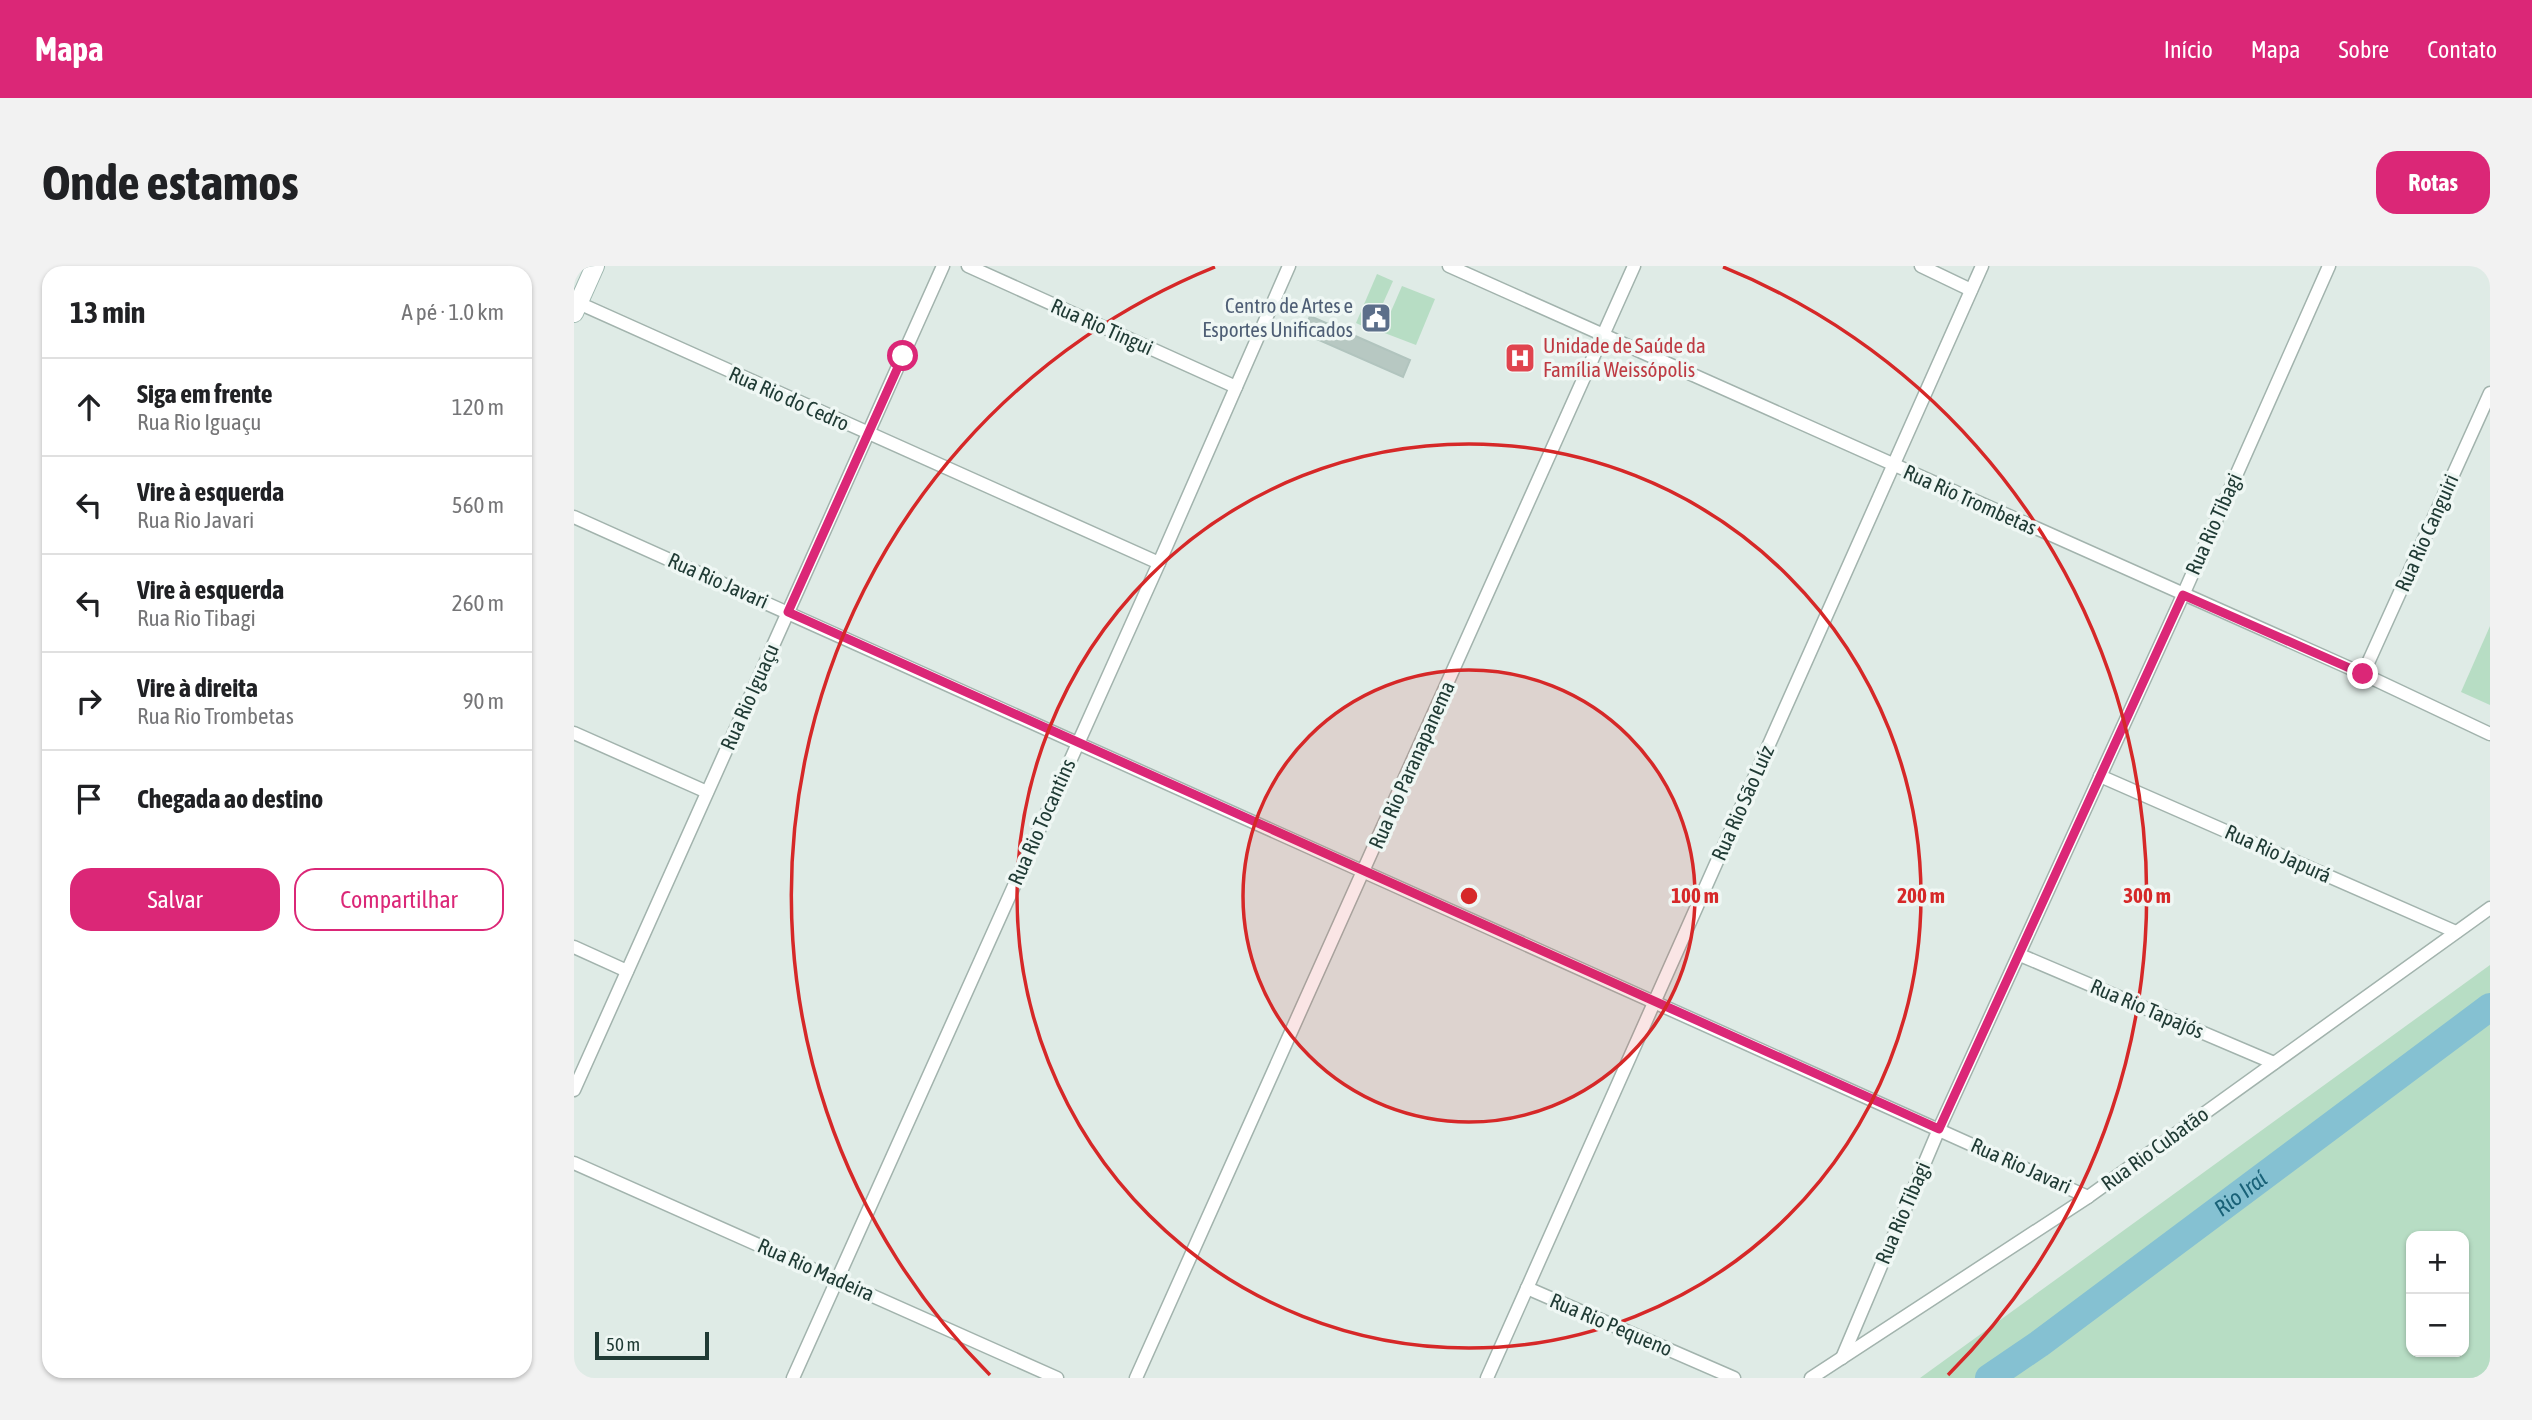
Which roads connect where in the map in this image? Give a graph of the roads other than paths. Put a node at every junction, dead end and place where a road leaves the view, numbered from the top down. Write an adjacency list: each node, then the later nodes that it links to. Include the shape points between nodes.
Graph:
1 (596, 266): 11 (street)
2 (943, 266): 15 (street, Rua Rio Iguaçu)
3 (968, 266): 13 (street, Rua Rio Tingui)
4 (1289, 266): 13 (street, Rua Rio Tocantins)
5 (1449, 266): 12 (street, Rua Rio Trombetas)
6 (1634, 266): 12 (street, Rua Rio Paranapanema)
7 (1921, 266): 10 (street)
8 (1982, 266): 10 (street, Rua Rio São Luíz)
9 (2329, 266): 19 (street, Rua Rio Tibagi)
10 (1971, 290): 16 (street, Rua Rio São Luíz)
11 (576, 306): 15 (street, Rua Rio do Cedro)
12 (1602, 335): 16 (street, Rua Rio Trombetas); 27 (street, Rua Rio Paranapanema)
13 (1236, 387): 18 (street, Rua Rio Tocantins)
14 (2490, 393): 21 (street, Rua Rio Canguiri)
15 (868, 434): 18 (street, Rua Rio do Cedro); 20 (street, Rua Rio Iguaçu)
16 (1894, 466): 19 (street, Rua Rio Trombetas); 33 (street, Rua Rio São Luíz)
17 (574, 517): 20 (street, Rua Rio Javari)
18 (1159, 562): 24 (street, Rua Rio Tocantins)
19 (2183, 595): 21 (street, Rua Rio Trombetas); 25 (street, Rua Rio Tibagi)
20 (788, 612): 24 (street, Rua Rio Javari); 26 (street, Rua Rio Iguaçu)
21 (2363, 674): 23 (street, Rua Rio Trombetas)
22 (574, 733): 26 (street)
23 (2490, 734)
24 (1077, 743): 27 (street, Rua Rio Javari); 39 (street, Rua Rio Tocantins)
25 (2100, 776): 29 (street, Rua Rio Japurá); 31 (street, Rua Rio Tibagi)
26 (707, 792): 32 (street, Rua Rio Iguaçu)
27 (1364, 871): 33 (street, Rua Rio Javari); 46 (street, Rua Rio Paranapanema)
28 (2490, 908): 29 (street, Rua Rio Cubatão)
29 (2456, 932): 34 (street, Rua Rio Cubatão)
30 (574, 947): 32 (street)
31 (2020, 955): 34 (street, Rua Rio Tapajós); 36 (street, Rua Rio Tibagi)
32 (627, 971): 35 (street, Rua Rio Iguaçu)
33 (1655, 1001): 36 (street, Rua Rio Javari); 40 (street, Rua Rio São Luíz)
34 (2274, 1063): 38 (street, Rua Rio Cubatão)
35 (574, 1090)
36 (1939, 1129): 38 (street, Rua Rio Javari); 41 (street, Rua Rio Tibagi)
37 (574, 1163): 39 (street, Rua Rio Madeira)
38 (2088, 1197): 42 (street, Rua Rio Cubatão)
39 (837, 1279): 44 (street, Rua Rio Tocantins); 45 (street, Rua Rio Madeira)
40 (1527, 1288): 47 (street, Rua Rio São Luíz); 48 (street, Rua Rio Pequeno)
41 (1858, 1319): 42 (street, Rua Rio Tibagi); 43 (street, Rua Rio Tibagi)
42 (1860, 1344): 43 (street, Rua Rio Cubatão)
43 (1842, 1358): 49 (street, Rua Rio Cubatão)
44 (793, 1378)
45 (1057, 1378)
46 (1136, 1378)
47 (1487, 1378)
48 (1734, 1378)
49 (1811, 1378)

